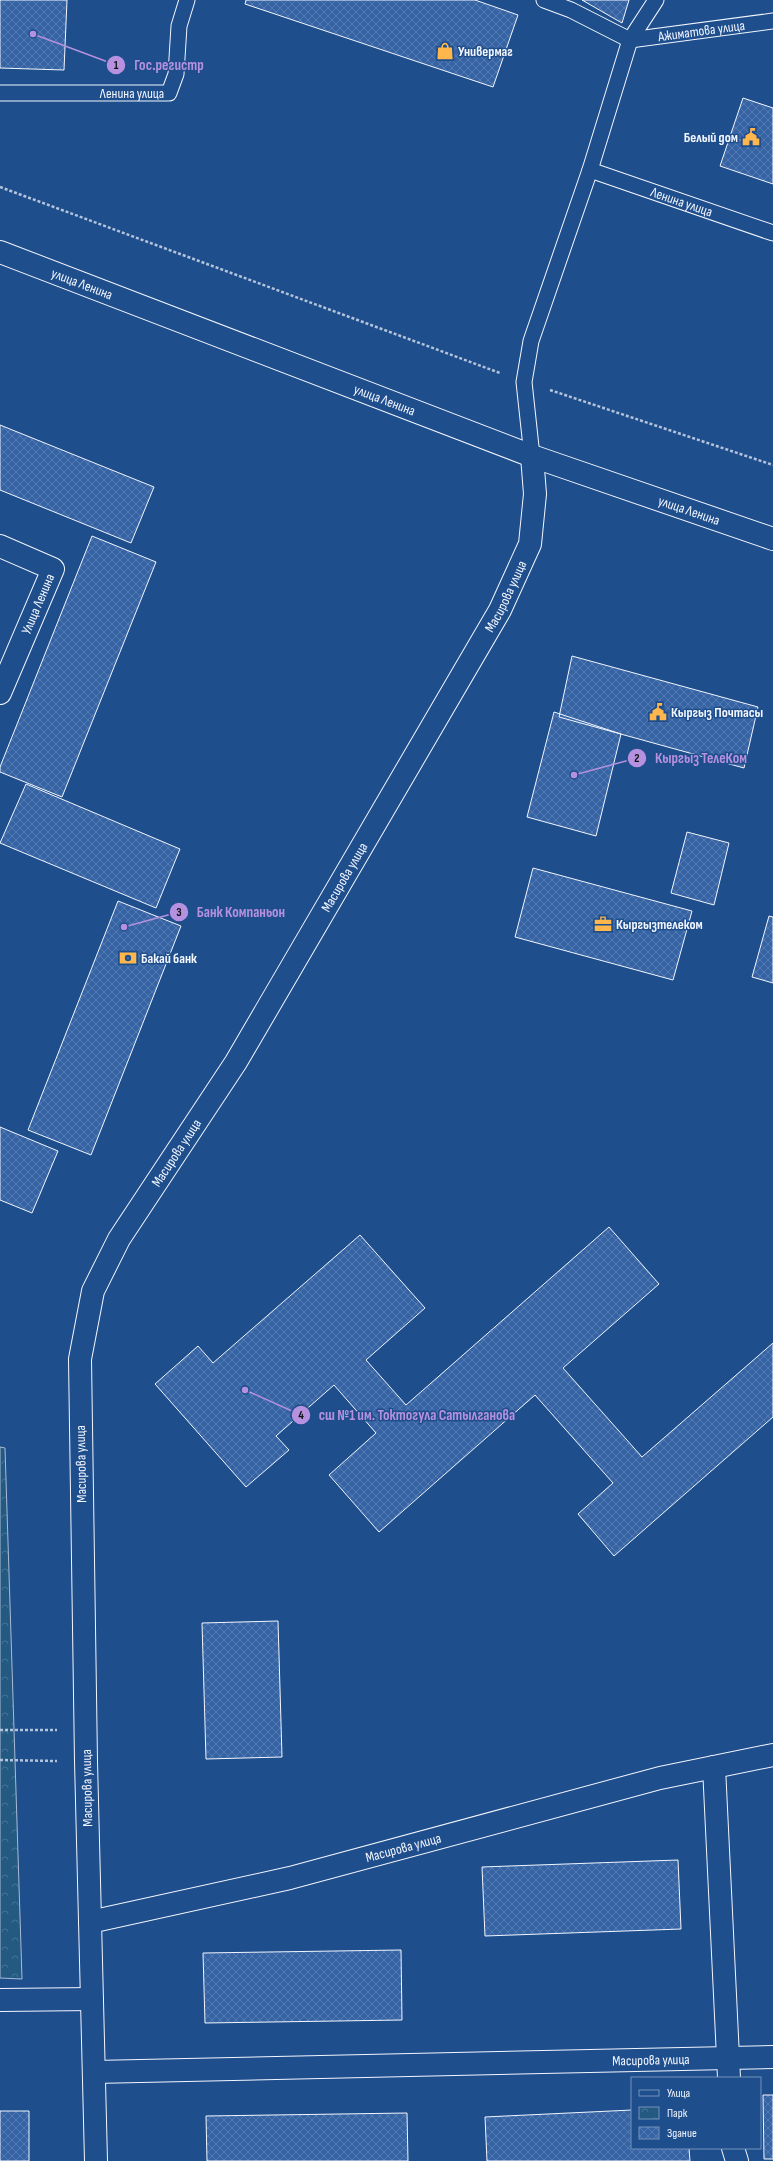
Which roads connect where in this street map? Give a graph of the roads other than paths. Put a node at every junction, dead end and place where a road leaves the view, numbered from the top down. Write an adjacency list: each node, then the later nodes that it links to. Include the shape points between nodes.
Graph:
1 (187, 0): 6 (lane, Ленина улица, via 179,26 176,74 168,94)
2 (544, 0): 5 (lane)
3 (656, 0): 5 (lane)
4 (773, 21): 5 (lane, Ажиматова улица)
5 (630, 40): 7 (lane)
6 (0, 93)
7 (590, 170): 8 (lane, Ленина улица); 10 (lane, via 532,341 524,382)
8 (773, 233)
9 (0, 252): 10 (street, улица Ленина)
10 (532, 456): 11 (street, улица Ленина); 16 (street, Масирова улица, via 535,494 530,544 500,610 236,1062 119,1239 92,1291 80,1359)
11 (773, 539)
12 (0, 546): 13 (street, Улица Ленина, via 53,569)
13 (0, 693)
14 (773, 1755): 15 (street, Масирова улица)
15 (714, 1767): 16 (street, Масирова улица, via 660,1778 290,1878); 20 (street)
16 (90, 1922): 17 (street, Масирова улица)
17 (92, 1999): 18 (street); 21 (street, Масирова улица)
18 (0, 2000)
19 (773, 2057): 20 (street, Масирова улица)
20 (729, 2068): 21 (street, Масирова улица)
21 (94, 2072): 23 (street, Масирова улица)
22 (733, 2149): 24 (street)
23 (96, 2161)
24 (737, 2161)

